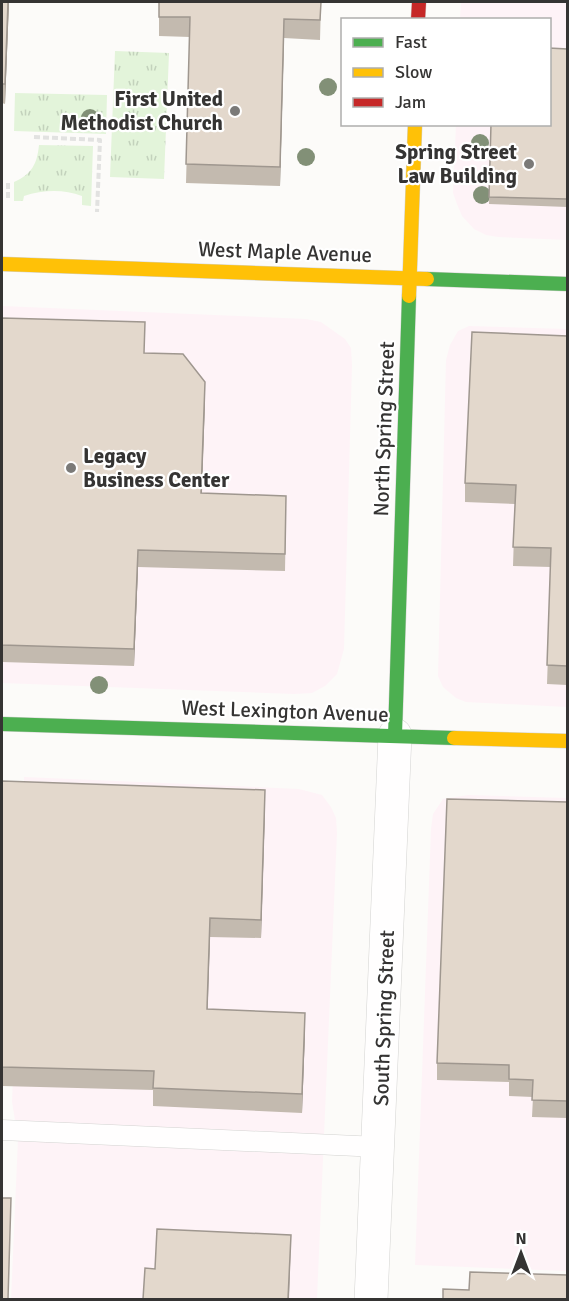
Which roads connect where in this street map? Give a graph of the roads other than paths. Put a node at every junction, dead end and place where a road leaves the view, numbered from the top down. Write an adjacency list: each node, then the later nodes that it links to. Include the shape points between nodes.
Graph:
1 (418, 2): 2 (street)
2 (418, 18)
3 (415, 126): 5 (street, North Spring Street)
4 (2, 264): 5 (street, West Maple Avenue)
5 (410, 277): 6 (street, West Maple Avenue); 8 (street, North Spring Street)
6 (567, 284)
7 (2, 724): 8 (street, West Lexington Avenue)
8 (395, 735): 9 (street, West Lexington Avenue); 11 (street, South Spring Street)
9 (567, 741)
10 (2, 1130): 11 (lane)
11 (379, 1147): 12 (street, South Spring Street)
12 (371, 1299)

